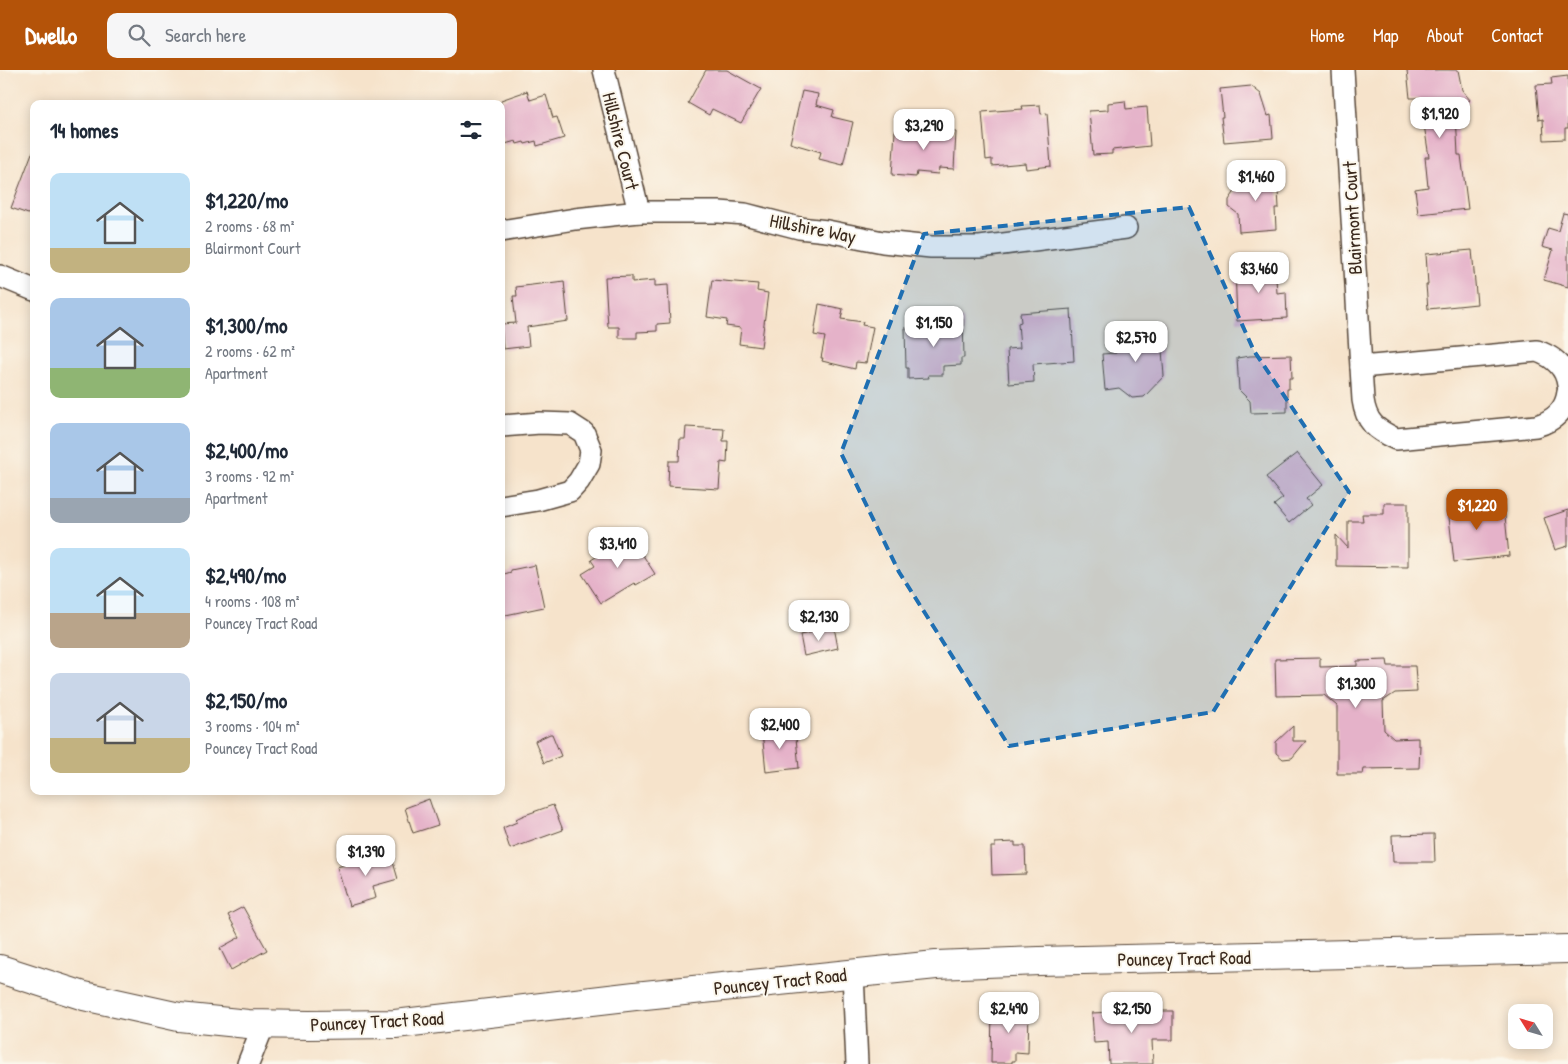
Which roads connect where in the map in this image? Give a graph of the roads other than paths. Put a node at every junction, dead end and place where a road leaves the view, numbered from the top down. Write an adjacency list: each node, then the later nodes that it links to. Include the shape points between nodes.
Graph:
1 (604, 70): 3 (street, Hillshire Court)
2 (1343, 70): 8 (street, Blairmont Court)
3 (639, 212): 4 (street, Hillshire Way, via 745,214 799,228 931,247 980,247); 5 (street, Hillshire Way)
4 (1126, 228)
5 (505, 230)
6 (0, 276): 7 (street)
7 (30, 288)
8 (1361, 367): 9 (street, via 1537,351 1556,360); 10 (street, Blairmont Court, via 1369,420 1376,428 1396,439 1536,426 1555,417 1567,400)
9 (1568, 385)
10 (1568, 392)
11 (505, 426): 12 (street, via 570,424 584,433 591,450 590,464 570,491)
12 (505, 505)
13 (1568, 949): 15 (main road, Pouncey Tract Road, via 1039,961 936,965)
14 (0, 968): 16 (main road, Pouncey Tract Road, via 84,996 170,1015)
15 (853, 973): 16 (main road, Pouncey Tract Road, via 395,1024); 18 (street)
16 (264, 1024): 17 (street)
17 (248, 1064)
18 (857, 1064)

